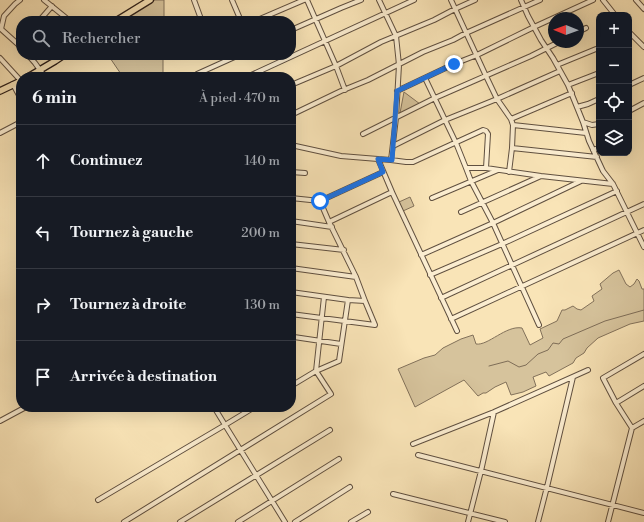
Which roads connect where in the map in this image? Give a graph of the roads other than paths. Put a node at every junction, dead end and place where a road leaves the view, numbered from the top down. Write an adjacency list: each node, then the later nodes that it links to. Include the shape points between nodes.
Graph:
1 (20, 0): 32 (street, via 4,16)
2 (44, 0): 17 (street)
3 (150, 0): 25 (highway)
4 (194, 0): 26 (street)
5 (232, 0): 27 (street)
6 (306, 0): 28 (street); 29 (street)
7 (361, 0): 29 (street)
8 (380, 0): 22 (street)
9 (414, 0): 22 (street)
10 (451, 0): 19 (street)
11 (475, 0): 19 (street)
12 (521, 0): 18 (street)
13 (540, 0): 18 (street)
14 (593, 0): 30 (street)
15 (603, 0): 21 (street)
16 (636, 0): 20 (street)
17 (52, 6): 23 (street); 24 (street)
18 (524, 7): 30 (street); 33 (street)
19 (456, 9): 33 (street); 35 (street)
20 (644, 9)
21 (613, 12)
22 (386, 13): 35 (street); 36 (street)
23 (43, 16)
24 (64, 16)
25 (123, 16)
26 (200, 16)
27 (239, 16)
28 (267, 16)
29 (316, 20): 31 (street); 36 (street)
30 (534, 27): 39 (street); 42 (street)
31 (296, 28)
32 (1, 29): 37 (street)
33 (466, 33): 42 (street); 48 (street)
34 (632, 35): 38 (street)
35 (396, 36): 48 (street); 50 (street)
36 (325, 40): 41 (street); 50 (street)
37 (16, 41)
38 (644, 46)
39 (546, 48): 49 (street); 58 (street)
40 (596, 49): 49 (street)
41 (296, 54)
42 (477, 55): 58 (street); 59 (street)
43 (0, 58): 57 (street)
44 (32, 60): 51 (street)
45 (57, 60): 51 (highway)
46 (228, 60): 54 (street)
47 (284, 60): 55 (street)
48 (399, 64): 67 (street); 69 (street)
49 (557, 65): 52 (street)
50 (336, 66): 62 (street); 67 (street)
51 (40, 70): 53 (highway)
52 (560, 70): 65 (street); 72 (street)
53 (37, 72)
54 (201, 72)
55 (259, 72)
56 (596, 74): 65 (street)
57 (16, 76)
58 (486, 76): 71 (street); 72 (street)
59 (425, 78): 69 (street); 71 (street)
60 (644, 78): 64 (street)
61 (16, 83): 63 (highway)
62 (296, 83)
63 (13, 84): 66 (street); 68 (highway)
64 (631, 84)
65 (568, 85): 70 (street)
66 (16, 90)
67 (345, 90): 77 (street)
68 (0, 91)
69 (397, 91): 78 (street)
70 (572, 93): 75 (street); 79 (street)
71 (435, 98): 78 (street); 80 (street)
72 (497, 99): 79 (street); 80 (street)
73 (596, 100): 75 (street)
74 (644, 103): 76 (street)
75 (577, 107): 81 (street)
76 (632, 109)
77 (296, 113)
78 (396, 118): 86 (street); 90 (street)
79 (511, 119): 84 (street)
80 (445, 120): 88 (street); 90 (street)
81 (583, 122): 82 (street); 87 (street)
82 (596, 124)
83 (16, 125): 85 (street)
84 (513, 125): 87 (street); 91 (street)
85 (0, 133)
86 (363, 134)
87 (586, 134): 93 (street)
88 (456, 143): 96 (street, via 412,162); 97 (street); 98 (street, via 483,130 486,131)
89 (296, 146): 95 (street, via 341,156)
90 (393, 146): 96 (street)
91 (512, 148): 94 (street); 102 (street)
92 (596, 149): 93 (street)
93 (593, 150): 94 (street)
94 (597, 157): 107 (street)
95 (378, 159): 96 (street); 101 (street)
96 (392, 160)
97 (466, 168): 98 (street); 105 (street)
98 (486, 168): 99 (street)
99 (498, 170): 102 (street); 105 (street)
100 (296, 172): 103 (street)
101 (383, 172): 109 (street); 112 (street)
102 (509, 172): 104 (street)
103 (305, 173)
104 (541, 176): 106 (street); 113 (street)
105 (470, 181): 110 (street); 113 (street)
106 (581, 181): 107 (street); 119 (street)
107 (613, 184): 108 (street)
108 (616, 191): 116 (street); 123 (street)
109 (392, 192): 118 (street); 127 (street)
110 (432, 198)
111 (296, 199): 112 (street)
112 (320, 201): 118 (street)
113 (482, 203): 115 (street); 119 (street)
114 (644, 204): 116 (street)
115 (461, 212)
116 (627, 212): 122 (street); 128 (street)
117 (296, 222): 120 (street)
118 (329, 222): 120 (street)
119 (492, 223): 123 (street); 127 (street)
120 (332, 227): 126 (street)
121 (644, 230): 122 (street)
122 (637, 233): 125 (street); 132 (street)
123 (502, 244): 128 (street); 130 (street)
124 (296, 245): 126 (street)
125 (644, 247)
126 (344, 250): 131 (street)
127 (421, 255): 130 (street)
128 (512, 266): 132 (street); 135 (street)
129 (296, 269): 131 (street)
130 (430, 275): 135 (street)
131 (356, 277): 137 (street)
132 (522, 287): 140 (street); 142 (street)
133 (296, 293): 134 (street)
134 (324, 297): 136 (street); 139 (street)
135 (441, 298): 140 (street)
136 (348, 300): 137 (street); 141 (street)
137 (365, 301): 141 (street, via 375,325)
138 (296, 315): 139 (street)
139 (321, 319): 141 (street); 145 (street)
140 (451, 319): 143 (street)
141 (345, 322): 146 (street)
142 (539, 325)
143 (457, 331)
144 (296, 337): 145 (street)
145 (319, 341): 146 (street); 149 (street)
146 (341, 344): 149 (street, via 338,361)
147 (644, 354): 153 (street, via 603,378)
148 (588, 370): 150 (street)
149 (316, 371): 151 (street); 164 (street, via 331,394)
150 (573, 377): 157 (street); 170 (street)
151 (296, 383)
152 (644, 386): 153 (street)
153 (616, 403): 161 (street)
154 (17, 412): 159 (street)
155 (217, 412): 160 (street)
156 (245, 412): 160 (street)
157 (494, 412): 163 (street); 167 (street)
158 (644, 421): 161 (street)
159 (0, 422)
160 (225, 425): 164 (street); 172 (street)
161 (632, 428): 174 (street)
162 (330, 430): 168 (street)
163 (413, 444)
164 (240, 451): 168 (street); 178 (street)
165 (418, 455): 167 (street)
166 (339, 459): 173 (street)
167 (481, 471): 170 (street); 177 (street)
168 (256, 475): 173 (street); 179 (street)
169 (350, 487): 182 (street)
170 (547, 487): 174 (street); 186 (street)
171 (393, 494): 177 (street)
172 (98, 500)
173 (272, 501): 180 (street); 181 (street)
174 (612, 505): 176 (street); 187 (street)
175 (368, 512): 183 (street)
176 (644, 513)
177 (470, 514): 184 (street); 185 (street)
178 (124, 522)
179 (180, 522)
180 (238, 522)
181 (285, 522)
182 (295, 522)
183 (351, 522)
184 (468, 522)
185 (505, 522)
186 (538, 522)
187 (608, 522)

